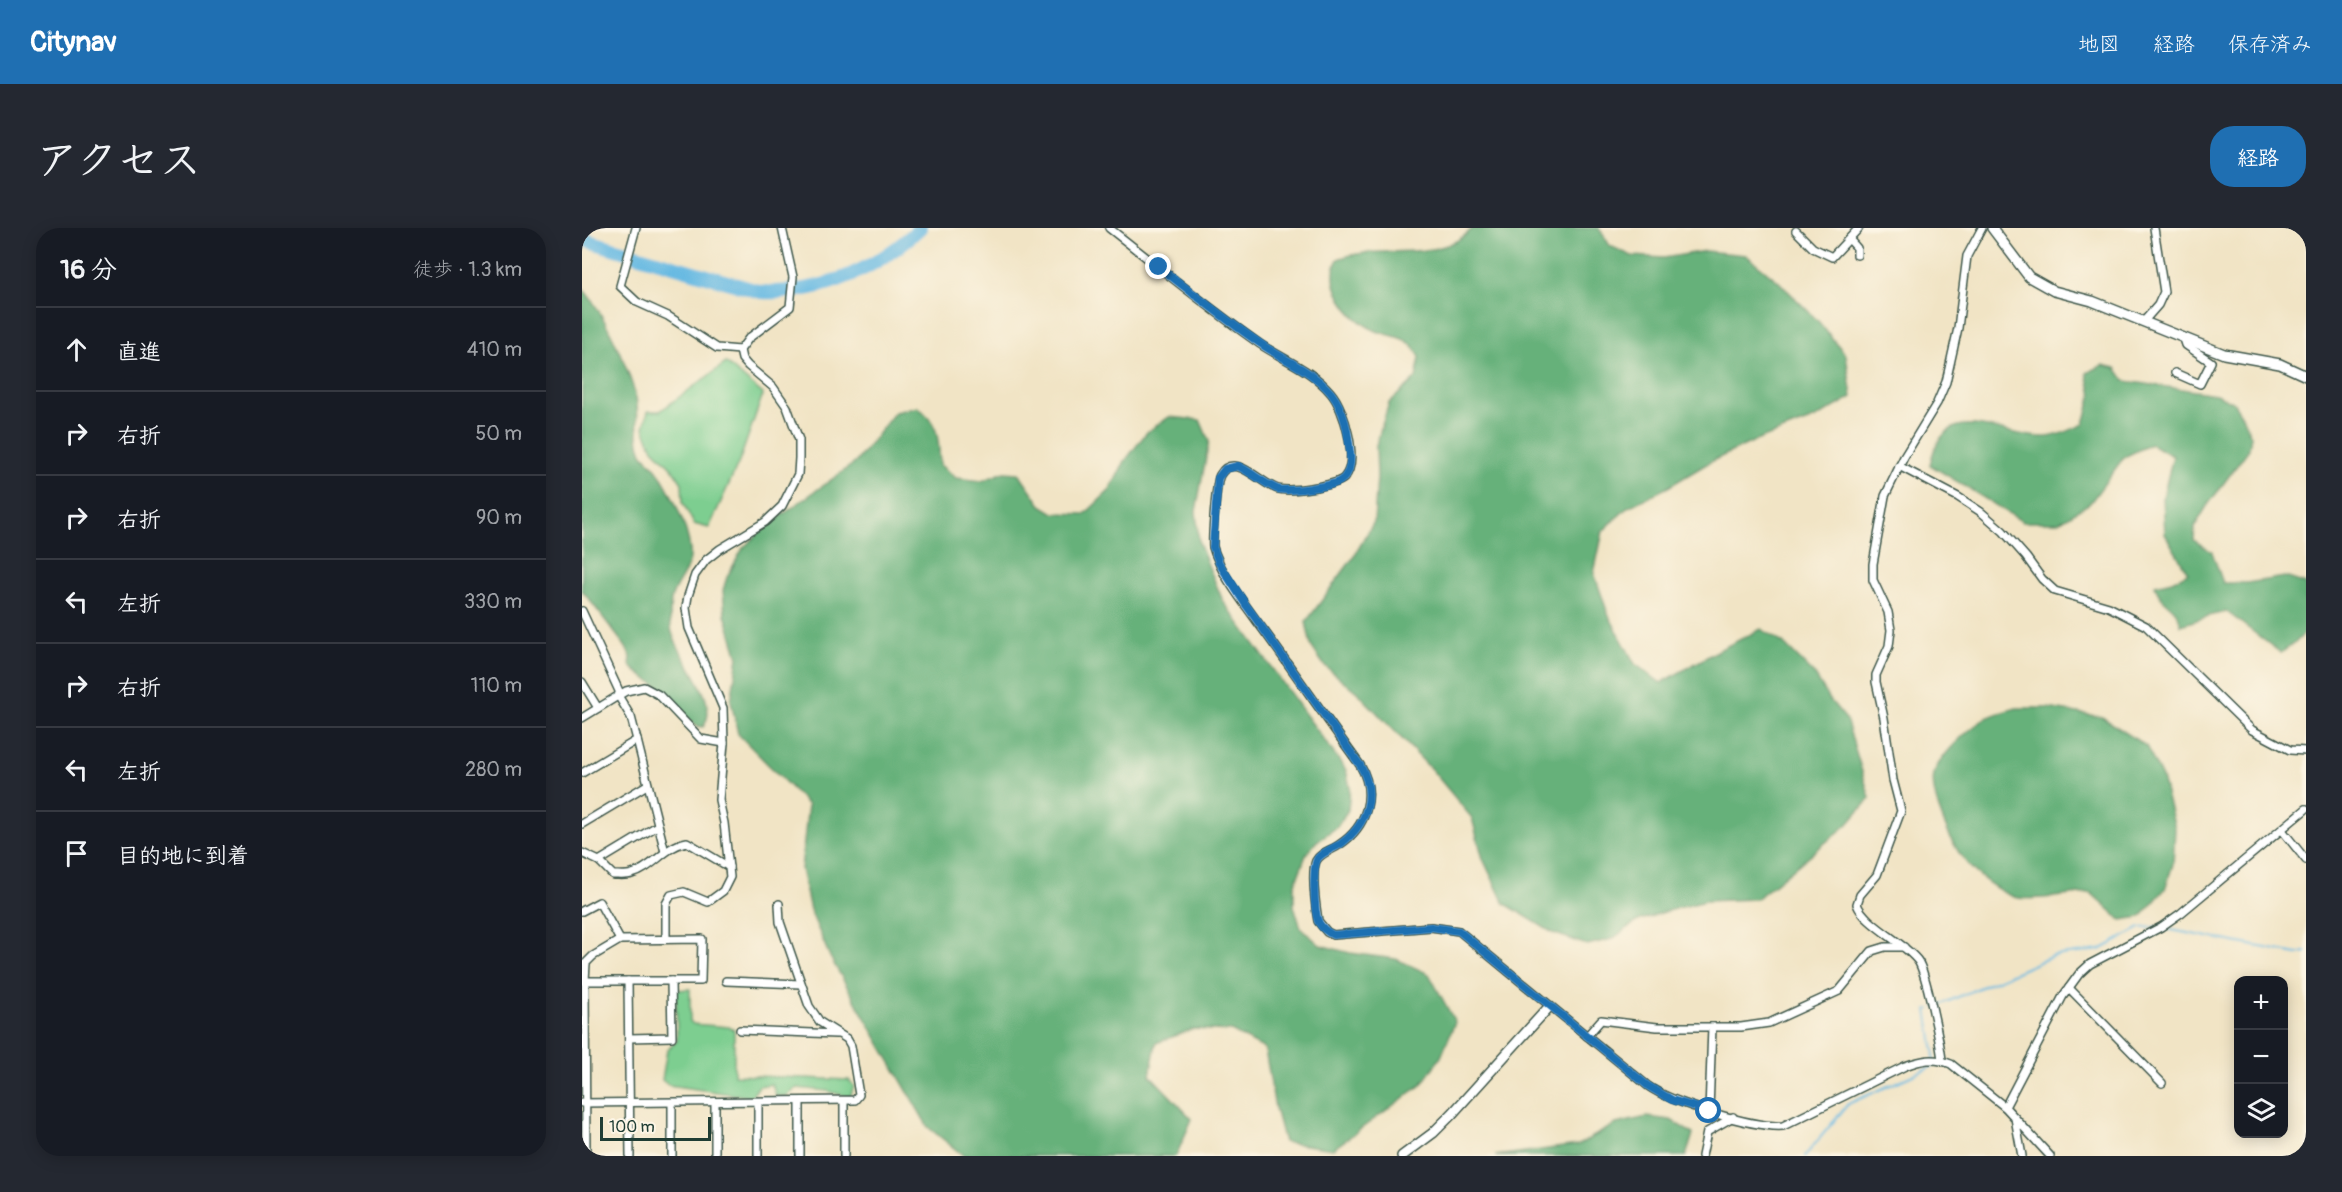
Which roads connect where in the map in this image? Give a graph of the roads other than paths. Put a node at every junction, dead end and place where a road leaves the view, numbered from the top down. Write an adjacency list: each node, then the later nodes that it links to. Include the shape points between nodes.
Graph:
1 (636, 228): 13 (street, via 620,286 637,302 668,316 717,348)
2 (782, 228): 13 (street, via 793,285 790,307 749,338)
3 (1109, 228): 47 (street, via 1221,316 1308,372 1333,395 1345,419 1351,462 1343,478 1324,486 1278,489 1242,468 1231,466 1218,478 1214,527 1213,547 1219,563 1360,765 1369,786 1367,810 1361,823 1315,863 1318,921 1333,935 1431,927 1459,931)
4 (1859, 228): 9 (street)
5 (1980, 228): 16 (street, via 1967,256 1946,382)
6 (1992, 228): 11 (street, via 2037,282)
7 (2154, 228): 11 (street, via 2164,292)
8 (1796, 231): 9 (street, via 1813,248 1832,257)
9 (1849, 239): 10 (street, via 1857,248)
10 (1857, 255)
11 (2144, 321): 12 (street)
12 (2184, 339): 14 (street, via 2186,345 2211,362 2200,384); 15 (street, via 2224,354 2280,364)
13 (740, 351): 23 (street, via 742,359 773,387 787,407 799,440 799,458 798,474 782,506 765,522 706,560 695,575 688,596 689,628 723,708)
14 (2175, 373)
15 (2306, 376)
16 (1899, 466): 24 (street, via 1981,512 2003,531 2055,591 2109,607 2146,626 2252,730 2290,750); 40 (street, via 1884,496 1873,572 1891,630 1876,682 1901,811 1877,875 1857,904)
17 (582, 611): 19 (street)
18 (582, 682): 20 (street)
19 (619, 697): 20 (street); 22 (street, via 631,717); 23 (street, via 632,688 650,689 701,739)
20 (598, 708): 21 (street)
21 (582, 718)
22 (637, 740): 25 (street); 26 (street)
23 (724, 743): 35 (street, via 719,800)
24 (2306, 751)
25 (582, 773)
26 (647, 785): 28 (street); 29 (street)
27 (2306, 809): 30 (street)
28 (582, 824)
29 (657, 826): 31 (street); 34 (street)
30 (2282, 830): 33 (street); 46 (street, via 2161,927 2090,964)
31 (664, 852): 34 (street, via 630,875 613,875); 35 (street, via 687,842)
32 (582, 853): 34 (street)
33 (2306, 860)
34 (599, 861)
35 (729, 867): 38 (street, via 729,884 713,900 708,902 684,892 668,898)
36 (778, 904): 45 (street, via 780,922)
37 (582, 911): 39 (street, via 599,902)
38 (666, 939): 39 (street); 43 (street, via 702,939 701,981)
39 (620, 940): 41 (street, via 586,963)
40 (1904, 947): 48 (street, via 1872,951 1839,991 1776,1020 1741,1027); 53 (street, via 1920,963)
41 (583, 981): 42 (street); 59 (street)
42 (628, 981): 43 (street); 52 (street)
43 (671, 981): 52 (street, via 672,1038)
44 (726, 981): 45 (street)
45 (801, 984): 50 (street, via 820,1022)
46 (2069, 988): 54 (street); 62 (street)
47 (1549, 1007): 51 (street); 73 (street, via 1452,1114)
48 (1712, 1027): 51 (street, via 1657,1027 1601,1020); 63 (street)
49 (740, 1030): 50 (street)
50 (837, 1034): 58 (street, via 851,1046 860,1095)
51 (1587, 1036): 63 (street, via 1658,1093)
52 (629, 1038): 60 (street)
53 (1942, 1060): 62 (street); 64 (street, via 1926,1059 1905,1066 1783,1126)
54 (2162, 1083)
55 (715, 1102): 56 (street); 61 (street); 69 (street)
56 (758, 1102): 57 (street); 70 (street)
57 (800, 1102): 58 (street); 71 (street)
58 (844, 1102): 72 (street)
59 (584, 1103): 60 (street); 66 (street)
60 (630, 1103): 61 (street); 67 (street)
61 (672, 1103): 68 (street)
62 (2005, 1107): 65 (street)
63 (1709, 1111): 64 (street)
64 (1733, 1117): 74 (street, via 1707,1132)
65 (2015, 1118): 75 (street); 76 (street)
66 (586, 1156)
67 (630, 1156)
68 (672, 1156)
69 (715, 1156)
70 (758, 1156)
71 (800, 1156)
72 (844, 1156)
73 (1402, 1156)
74 (1702, 1156)
75 (2022, 1156)
76 (2050, 1156)

